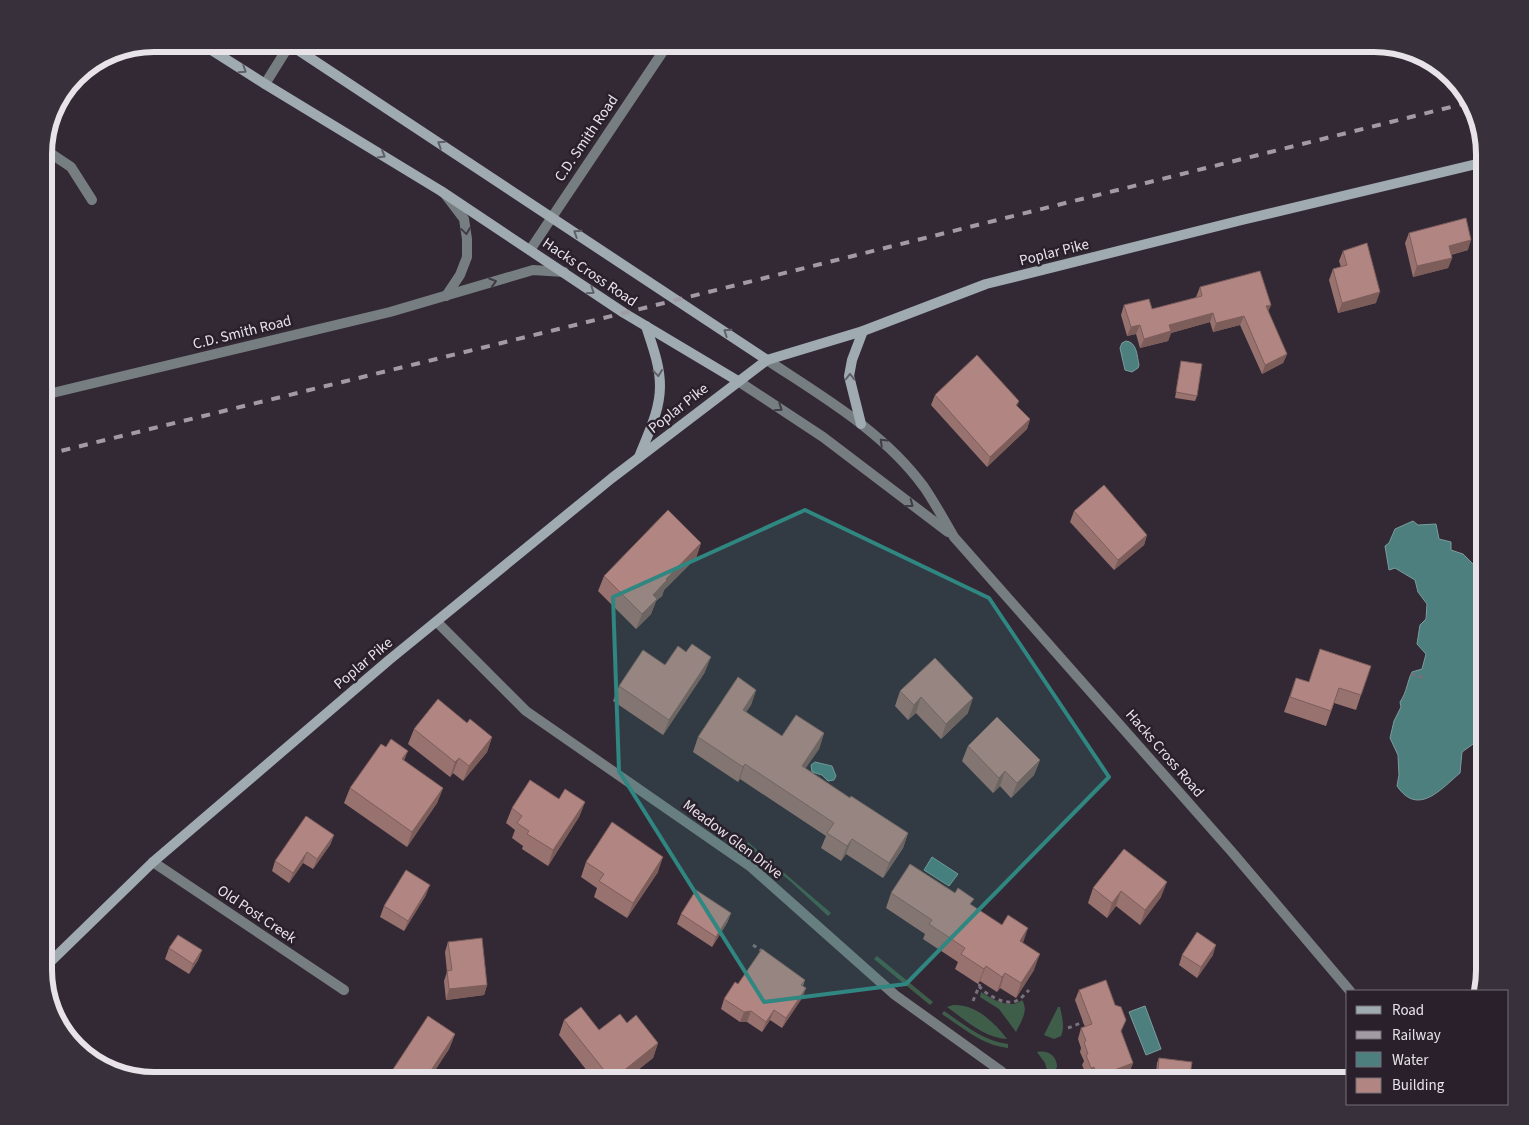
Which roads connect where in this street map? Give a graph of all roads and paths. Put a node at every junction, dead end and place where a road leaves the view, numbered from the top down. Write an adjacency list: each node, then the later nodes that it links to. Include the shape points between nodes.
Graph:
1 (215, 52): 5 (main road, Hacks Cross Road, one-way to 5)
2 (285, 52): 5 (street)
3 (302, 52): 10 (main road, Hacks Cross Road, one-way to 3)
4 (663, 52): 10 (street, C.D. Smith Road)
5 (265, 84): 8 (main road, Hacks Cross Road, one-way to 8)
6 (53, 156): 9 (street, via 71,167)
7 (1476, 164): 15 (main road, Poplar Pike, via 986,284)
8 (441, 190): 11 (main road, Hacks Cross Road); 13 (street, one-way to 13, via 464,219 467,239 467,257)
9 (92, 200)
10 (552, 217): 11 (street, C.D. Smith Road); 16 (main road, Hacks Cross Road, one-way to 10)
11 (530, 250): 12 (main road, Hacks Cross Road)
12 (564, 272): 13 (street, C.D. Smith Road, one-way to 12, via 533,270); 14 (main road, Hacks Cross Road, one-way to 14)
13 (446, 296): 18 (street, C.D. Smith Road)
14 (646, 326): 17 (main road, Hacks Cross Road); 20 (main road, one-way to 20, via 657,359 660,386 657,410)
15 (863, 331): 16 (main road, Poplar Pike); 19 (main road, one-way to 15, via 848,376)
16 (768, 360): 17 (main road, Poplar Pike); 19 (street, Hacks Cross Road)
17 (738, 381): 20 (main road, Poplar Pike); 21 (street, Hacks Cross Road, one-way to 21, via 823,437)
18 (53, 394)
19 (861, 424): 21 (street, Hacks Cross Road, one-way to 19, via 924,487 882,440)
20 (639, 457): 22 (main road, Poplar Pike)
21 (954, 537): 31 (street, Hacks Cross Road)
22 (438, 622): 25 (main road, Poplar Pike); 35 (street, Meadow Glen Drive, via 526,711 751,867 895,995)
23 (1411, 674): 24 (path)
24 (1425, 678)
25 (153, 862): 28 (main road, Poplar Pike); 29 (street, Old Post Creek)
26 (753, 945): 27 (path)
27 (768, 955)
28 (53, 959)
29 (344, 990)
30 (1029, 990): 32 (path, via 1018,1000 1009,1002 991,996 979,985)
31 (1349, 990)
32 (973, 1001)
33 (1086, 1021): 34 (path)
34 (1068, 1028)
35 (1002, 1072)

